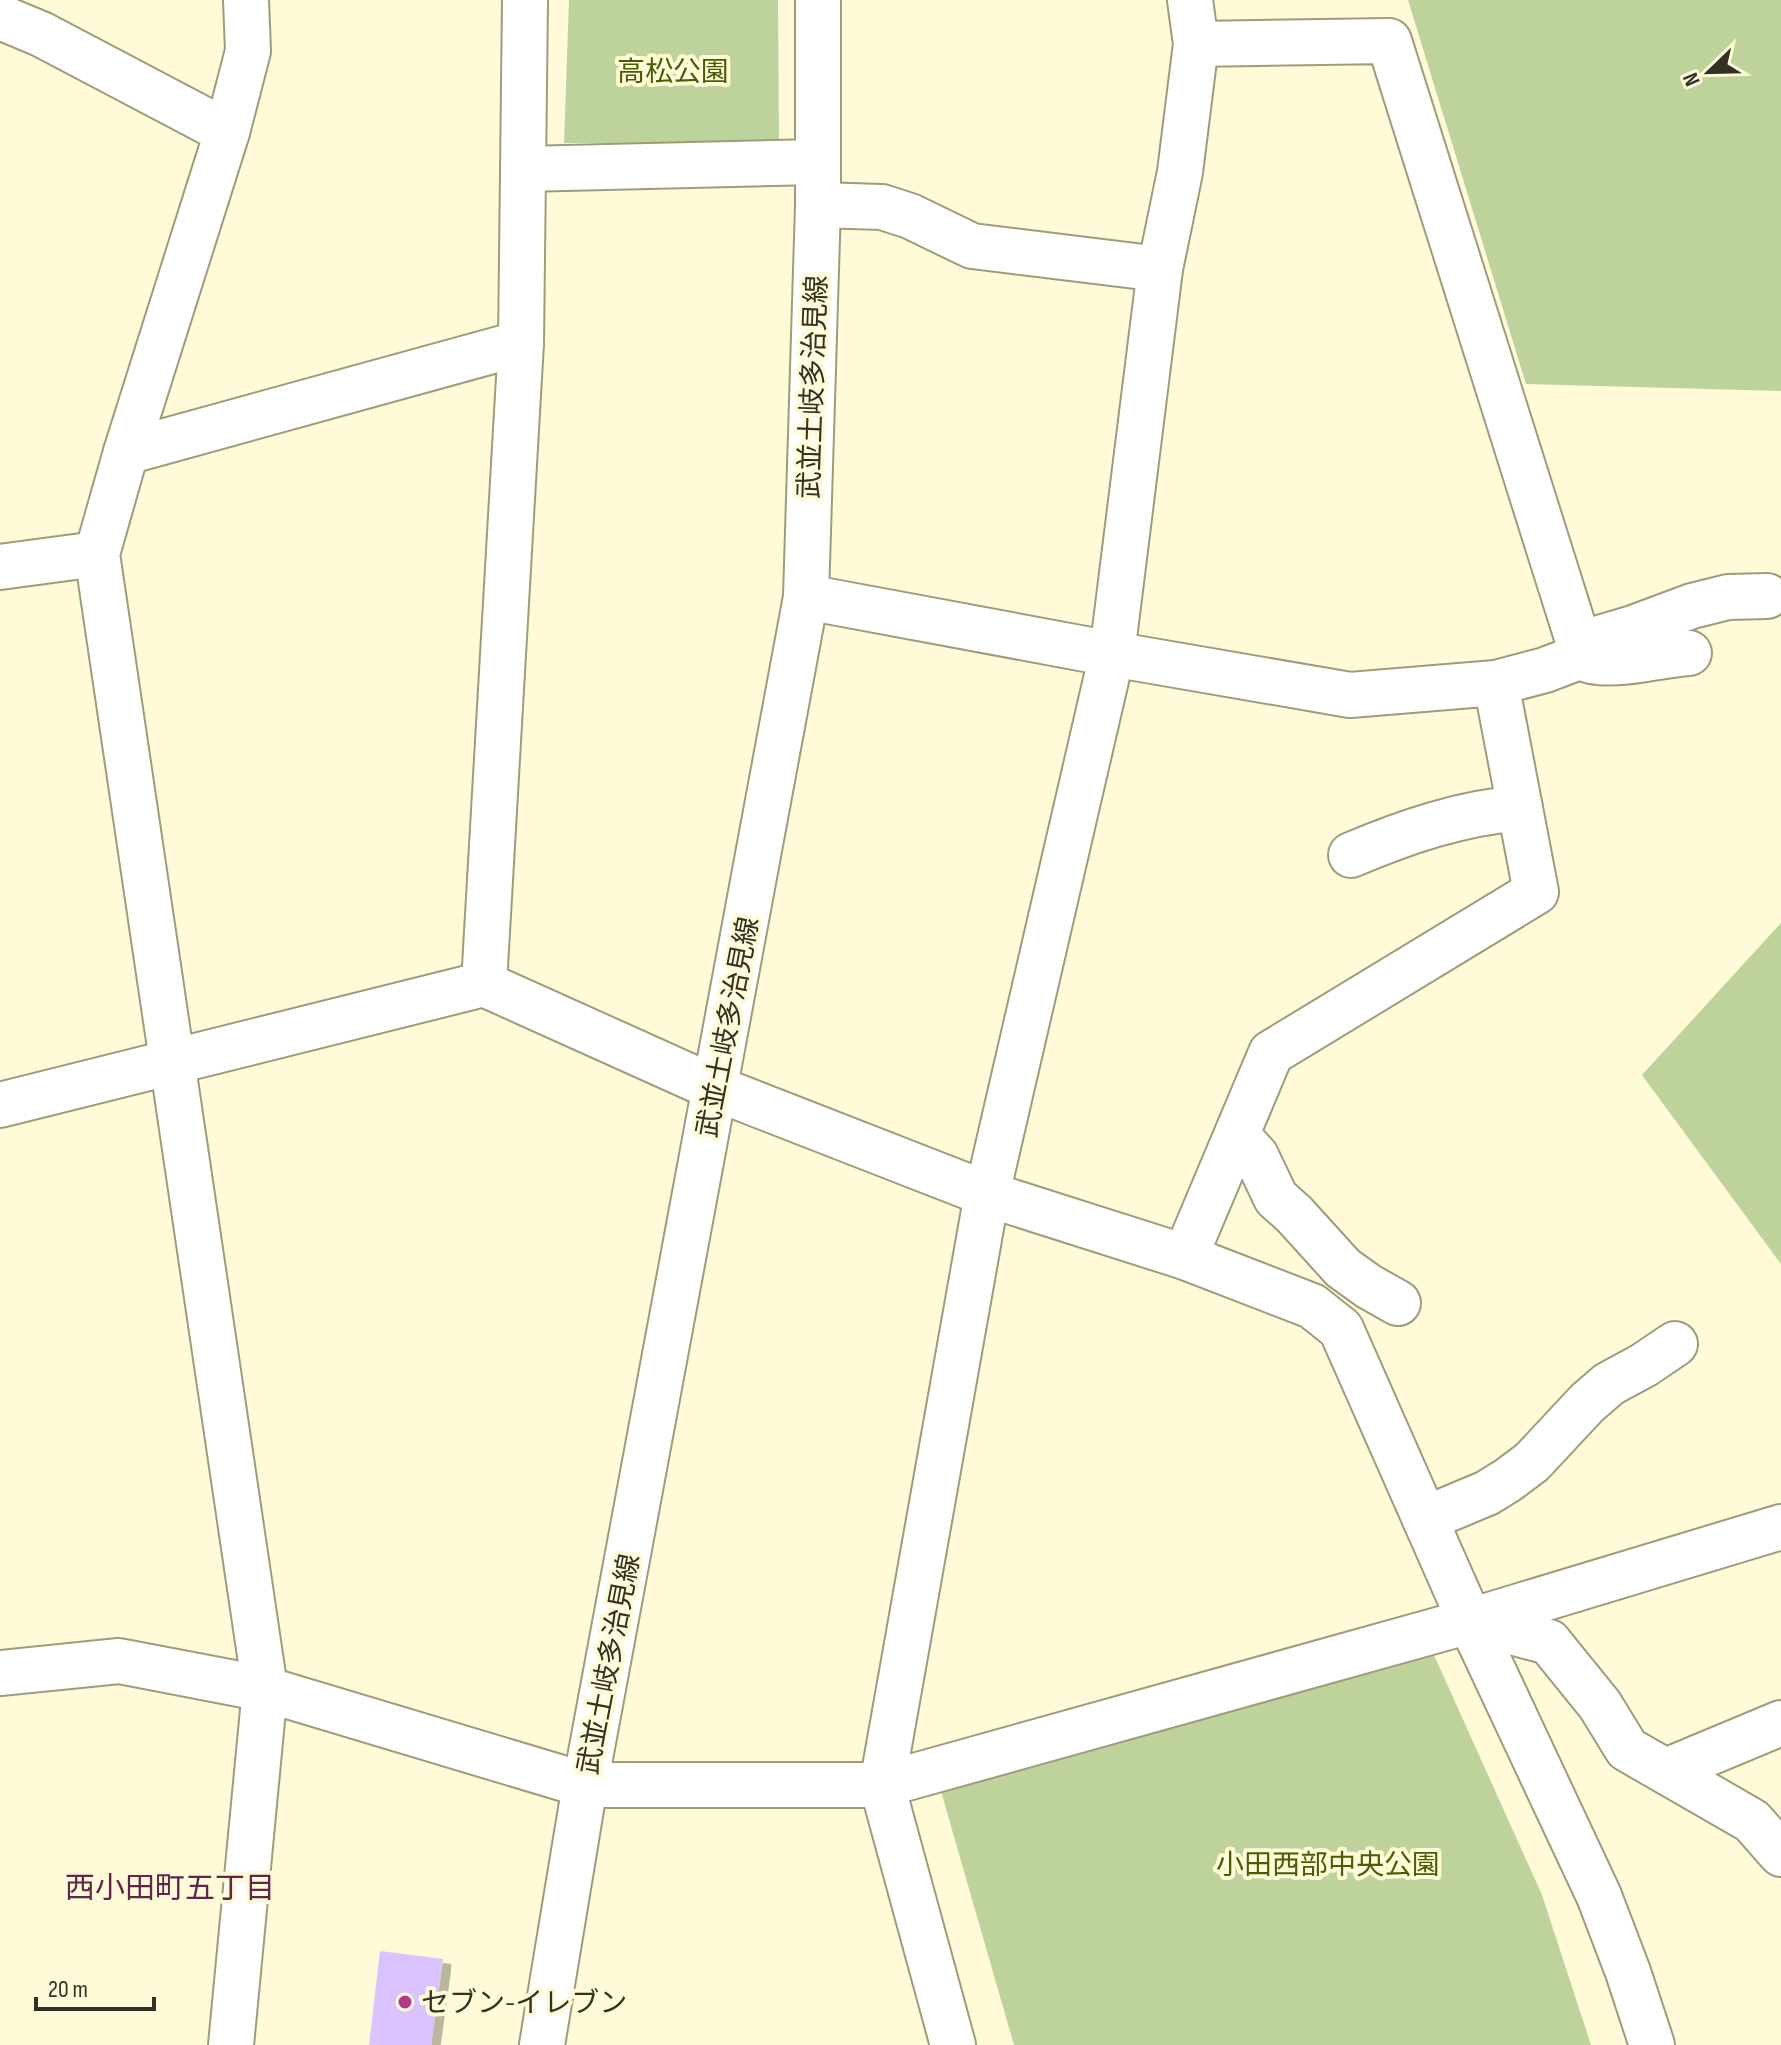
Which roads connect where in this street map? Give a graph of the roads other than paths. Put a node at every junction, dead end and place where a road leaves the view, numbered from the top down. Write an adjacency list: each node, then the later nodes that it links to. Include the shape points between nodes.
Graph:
1 (246, 0): 8 (street, via 248,51)
2 (525, 0): 9 (street)
3 (818, 0): 10 (street, 武並土岐多治見線)
4 (1190, 0): 7 (street)
5 (0, 17): 6 (street)
6 (42, 17): 8 (street)
7 (1196, 44): 11 (street, via 1180,172); 18 (street, via 1389,41)
8 (227, 132): 13 (street)
9 (523, 169): 10 (street); 12 (street)
10 (817, 183): 11 (street, via 910,216 972,246); 17 (street, 武並土岐多治見線)
11 (1160, 269): 20 (street)
12 (521, 343): 13 (street); 24 (street)
13 (126, 452): 14 (street)
14 (97, 554): 15 (street); 25 (street)
15 (0, 567)
16 (1767, 596): 18 (street, via 1728,597 1692,606)
17 (806, 597): 20 (street); 26 (street, 武並土岐多治見線)
18 (1579, 650): 19 (street, via 1597,662); 21 (street, via 1545,670)
19 (1689, 653)
20 (1112, 654): 21 (street, via 1350,695); 29 (street)
21 (1496, 683): 22 (street)
22 (1520, 808): 23 (street, via 1458,817); 28 (street, via 1536,892 1271,1053)
23 (1351, 855)
24 (484, 984): 25 (street); 26 (street)
25 (172, 1063): 27 (street); 37 (street)
26 (715, 1088): 29 (street); 40 (street, 武並土岐多治見線)
27 (0, 1105)
28 (1237, 1135): 30 (street); 31 (street, via 1256,1156 1276,1198 1343,1268)
29 (987, 1194): 30 (street); 41 (street)
30 (1185, 1257): 33 (street, via 1312,1306 1341,1329)
31 (1398, 1303)
32 (1675, 1344): 33 (street, via 1609,1384 1508,1480)
33 (1425, 1519): 35 (street)
34 (1781, 1527): 35 (street)
35 (1470, 1621): 39 (street, via 1549,1642 1600,1705 1627,1749); 41 (street); 46 (street, via 1599,1896)
36 (0, 1673): 37 (street, via 119,1661)
37 (265, 1689): 40 (street); 43 (street)
38 (1781, 1723): 39 (street)
39 (1666, 1771): 42 (street, via 1752,1821)
40 (585, 1785): 41 (street); 44 (street, 武並土岐多治見線)
41 (882, 1785): 45 (street)
42 (1781, 1854)
43 (231, 2045)
44 (542, 2045)
45 (953, 2045)
46 (1652, 2045)

